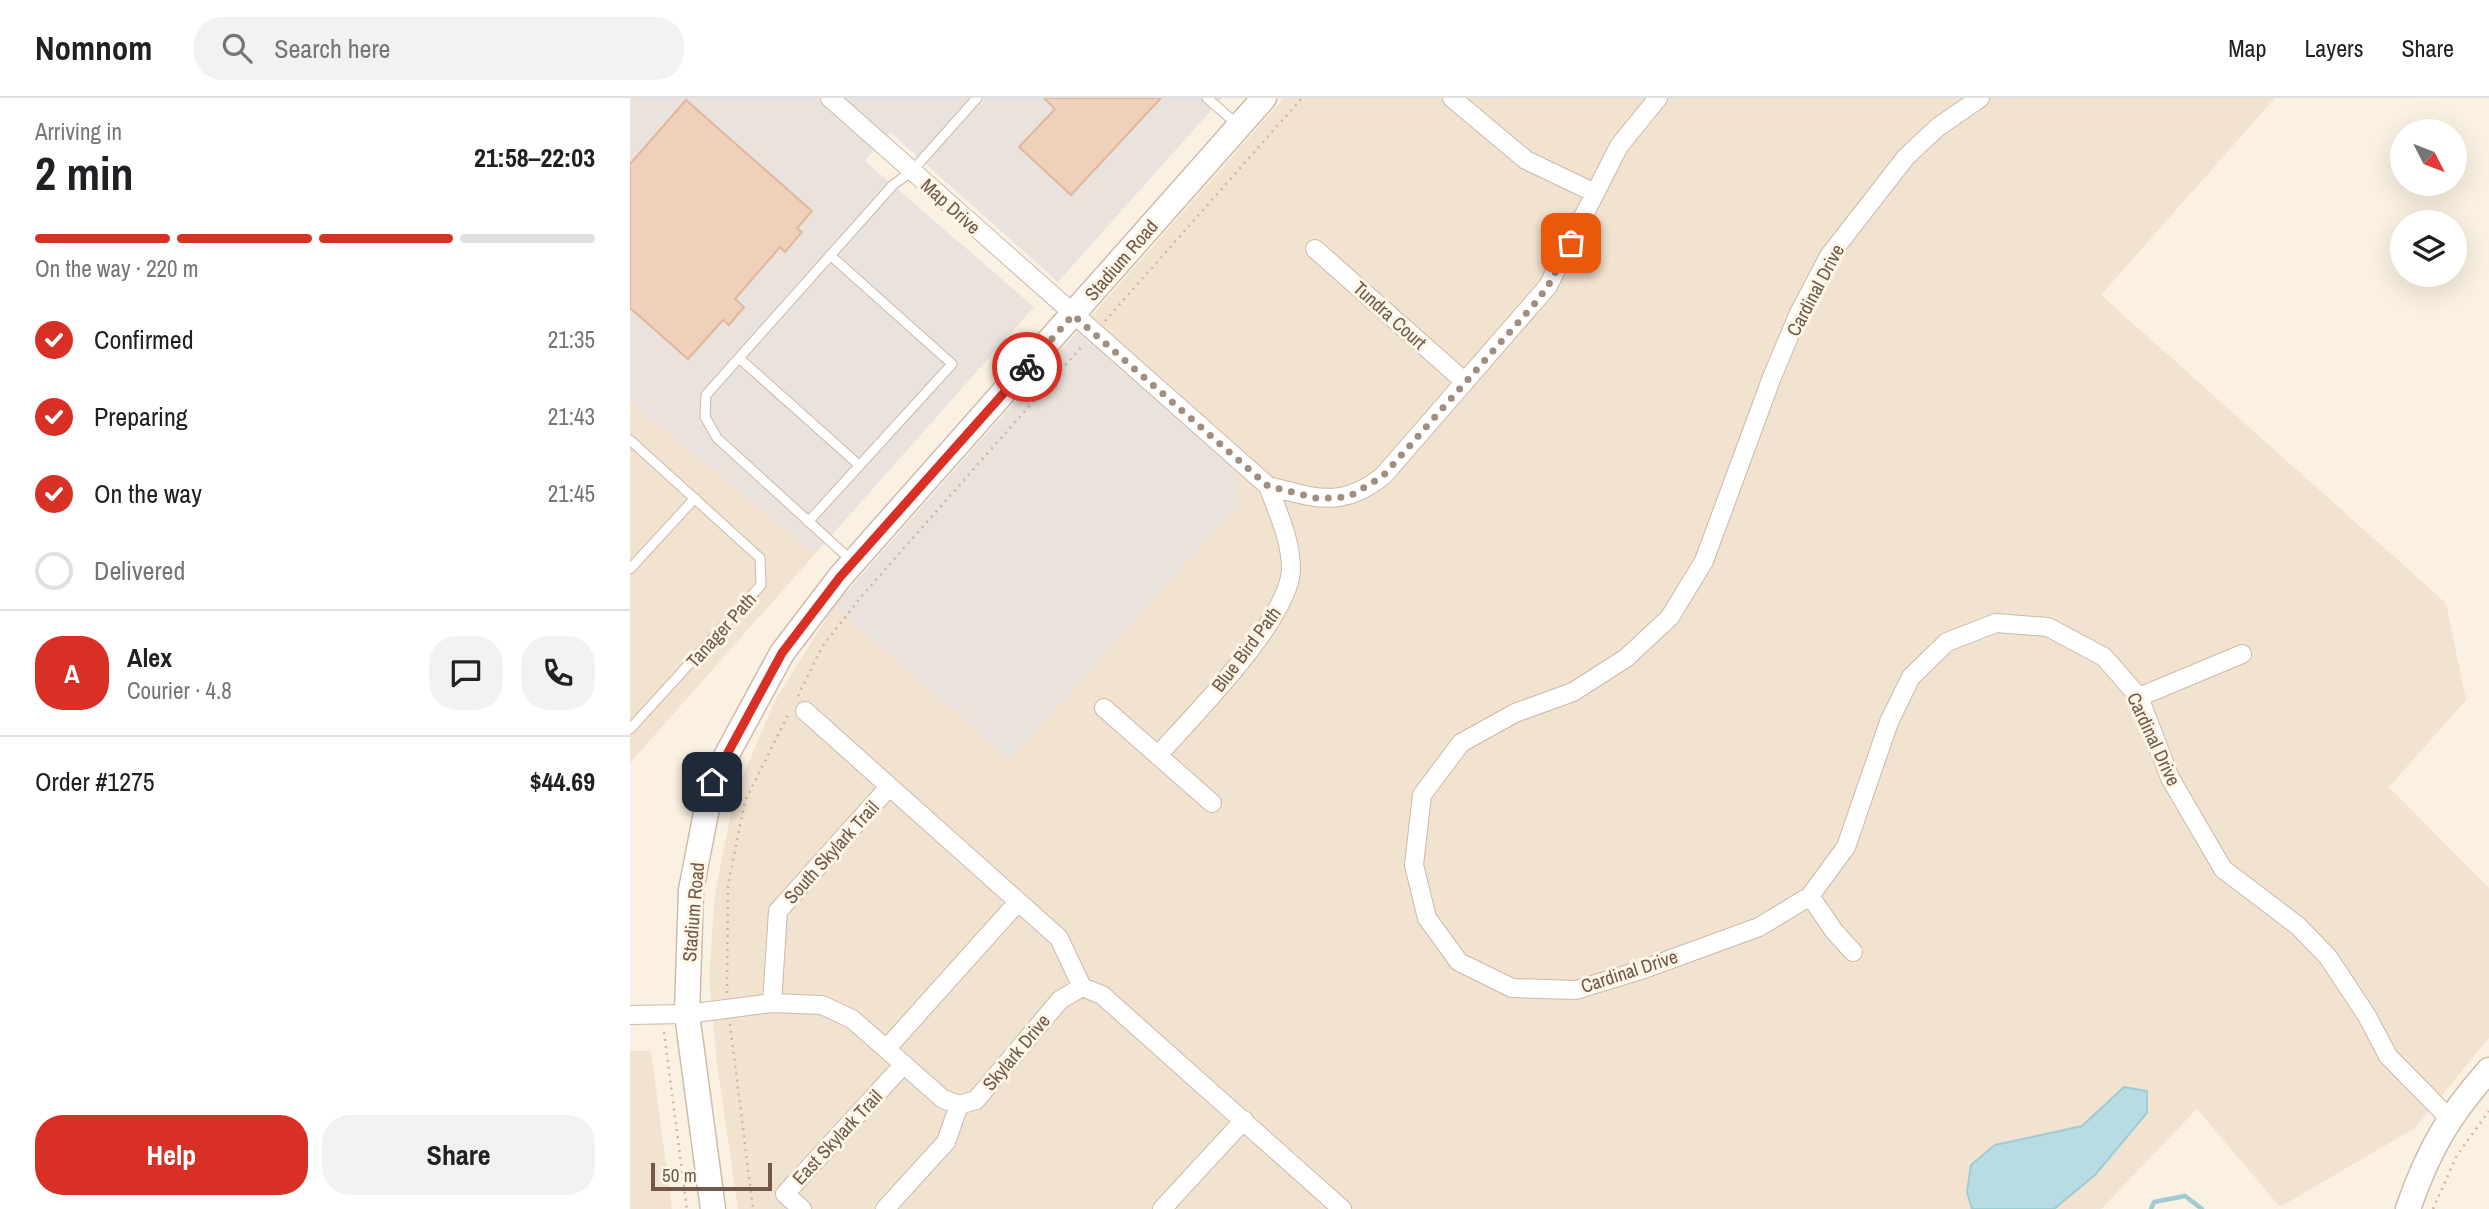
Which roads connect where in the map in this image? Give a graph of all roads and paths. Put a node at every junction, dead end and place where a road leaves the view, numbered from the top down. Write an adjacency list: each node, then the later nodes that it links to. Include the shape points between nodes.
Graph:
1 (830, 98): 10 (street, Map Drive)
2 (977, 98): 10 (lane)
3 (1207, 98): 9 (lane)
4 (1264, 98): 9 (street, Stadium Road)
5 (1302, 98): 15 (path)
6 (1452, 98): 11 (street, via 1526,160)
7 (1658, 98): 11 (street, via 1628,133)
8 (1980, 98): 33 (street, Cardinal Drive, via 1938,127 1906,157 1829,256 1772,377 1704,561 1670,617 1626,658 1573,692 1515,713 1461,743 1422,795 1414,864 1427,918 1460,962 1512,988 1576,990 1641,970 1759,927)
9 (1239, 126): 14 (street, Stadium Road)
10 (912, 171): 13 (lane, via 893,185); 14 (street, Map Drive)
11 (1595, 193): 17 (street, via 1548,286)
12 (1315, 248): 17 (street, Tundra Court)
13 (830, 255): 16 (lane); 19 (lane, via 953,364)
14 (1073, 315): 15 (street, Map Drive); 23 (street, Stadium Road)
15 (1094, 334): 20 (street, Map Drive); 38 (path, via 860,598 822,648 745,801 728,885)
16 (739, 358): 19 (lane); 22 (lane, via 706,395 705,417 717,438)
17 (1465, 382): 20 (street, via 1367,489 1350,496 1316,498)
18 (630, 439): 21 (lane, Tanager Path)
19 (859, 466): 22 (lane)
20 (1268, 486): 30 (street, Blue Bird Path, via 1286,536 1291,568 1288,589 1278,610 1238,662)
21 (695, 498): 24 (lane); 29 (lane, Tanager Path, via 760,558 761,585)
22 (808, 522): 23 (lane)
23 (854, 563): 39 (street, Stadium Road, via 782,653 712,782 691,890)
24 (630, 569)
25 (2242, 654): 26 (street)
26 (2138, 697): 33 (street, Cardinal Drive, via 2104,657 2048,627 1996,623 1947,642 1911,677 1889,722 1846,847); 47 (street, Cardinal Drive, via 2170,778 2223,869 2298,926 2328,957 2388,1056)
27 (1104, 708): 30 (street)
28 (805, 711): 31 (street, South Skylark Trail)
29 (630, 729)
30 (1158, 755): 32 (street)
31 (890, 787): 34 (street, South Skylark Trail); 37 (street, South Skylark Trail, via 778,911)
32 (1212, 803)
33 (1810, 895): 35 (street)
34 (1018, 902): 36 (street, South Skylark Trail, via 1059,938); 42 (street)
35 (1853, 951)
36 (1082, 987): 45 (street, Skylark Drive, via 1060,1000 975,1100); 48 (street, via 1102,995)
37 (772, 1003): 38 (street); 42 (street, via 822,1004 852,1019)
38 (727, 1007): 39 (street); 51 (path)
39 (687, 1014): 40 (street); 50 (street, Stadium Road)
40 (630, 1015)
41 (653, 1032): 49 (path, via 664,1031)
42 (887, 1048): 43 (street)
43 (904, 1064): 45 (street, via 943,1099); 52 (street, East Skylark Trail, via 785,1194)
44 (2489, 1070): 47 (street)
45 (959, 1105): 53 (street, via 946,1142)
46 (2489, 1111): 57 (path, via 2456,1155)
47 (2449, 1118): 56 (street, via 2422,1169)
48 (1244, 1120): 54 (street); 55 (street)
49 (687, 1209)
50 (713, 1209)
51 (753, 1209)
52 (802, 1209)
53 (885, 1209)
54 (1162, 1209)
55 (1342, 1209)
56 (2408, 1209)
57 (2433, 1209)

